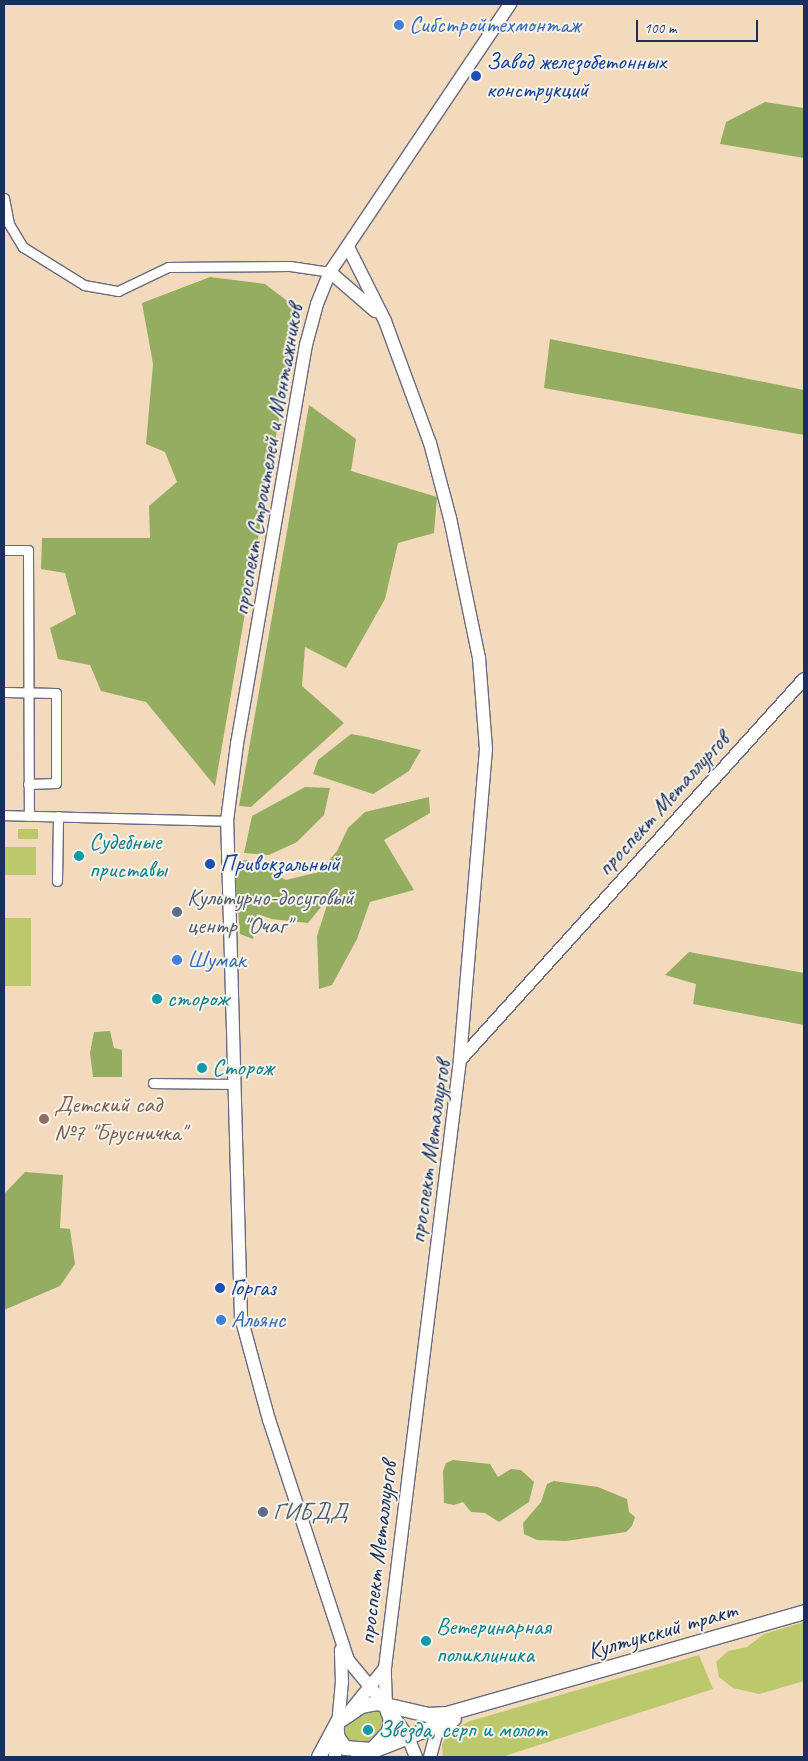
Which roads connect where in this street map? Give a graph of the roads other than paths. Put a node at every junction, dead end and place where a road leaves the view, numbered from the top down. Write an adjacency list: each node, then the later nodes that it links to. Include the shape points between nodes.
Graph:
1 (510, 4): 3 (street, проспект Строителей и Монтажников)
2 (4, 198): 4 (street, via 9,224 23,247 84,285 118,292 168,267 290,266)
3 (348, 247): 4 (street, проспект Строителей и Монтажников); 5 (street)
4 (330, 272): 5 (street); 14 (street, проспект Строителей и Монтажников, via 306,344 237,744)
5 (385, 321): 16 (street, via 430,443 480,658 486,749)
6 (4, 550): 9 (street, via 28,550)
7 (804, 679): 16 (street, проспект Металлургов)
8 (4, 692): 9 (street)
9 (28, 692): 10 (street); 10 (street, via 56,693 56,782)
10 (28, 784): 12 (street)
11 (4, 815): 12 (street)
12 (29, 816): 13 (street)
13 (58, 816): 14 (street); 15 (street)
14 (227, 821): 18 (street, проспект Строителей и Монтажников)
15 (57, 880)
16 (460, 1060): 21 (street, проспект Металлургов)
17 (153, 1083): 18 (street)
18 (233, 1084): 20 (street, проспект Строителей и Монтажников, via 241,1317 269,1420)
19 (804, 1612): 23 (main road, Култукский тракт)
20 (338, 1632): 22 (street, проспект Строителей и Монтажников, via 352,1666); 27 (street, проспект Строителей и Монтажников, via 342,1682)
21 (386, 1668): 22 (street, проспект Металлургов); 24 (street, проспект Металлургов)
22 (370, 1690): 24 (street, проспект Строителей и Монтажников); 25 (street, проспект Металлургов)
23 (533, 1692): 24 (main road, via 440,1716); 26 (main road)
24 (386, 1706): 25 (main road, via 369,1704); 28 (street, проспект Строителей и Монтажников); 29 (main road, via 391,1720 390,1732)
25 (350, 1711): 27 (main road)
26 (458, 1717): 28 (main road); 34 (street, via 436,1734)
27 (336, 1726): 29 (main road, via 338,1738 345,1748); 30 (main road); 31 (street, проспект Строителей и Монтажников)
28 (408, 1737): 29 (main road); 33 (street, проспект Строителей и Монтажников)
29 (372, 1750): 32 (main road)
30 (319, 1757)
31 (335, 1757)
32 (358, 1757)
33 (416, 1757)
34 (430, 1757)

